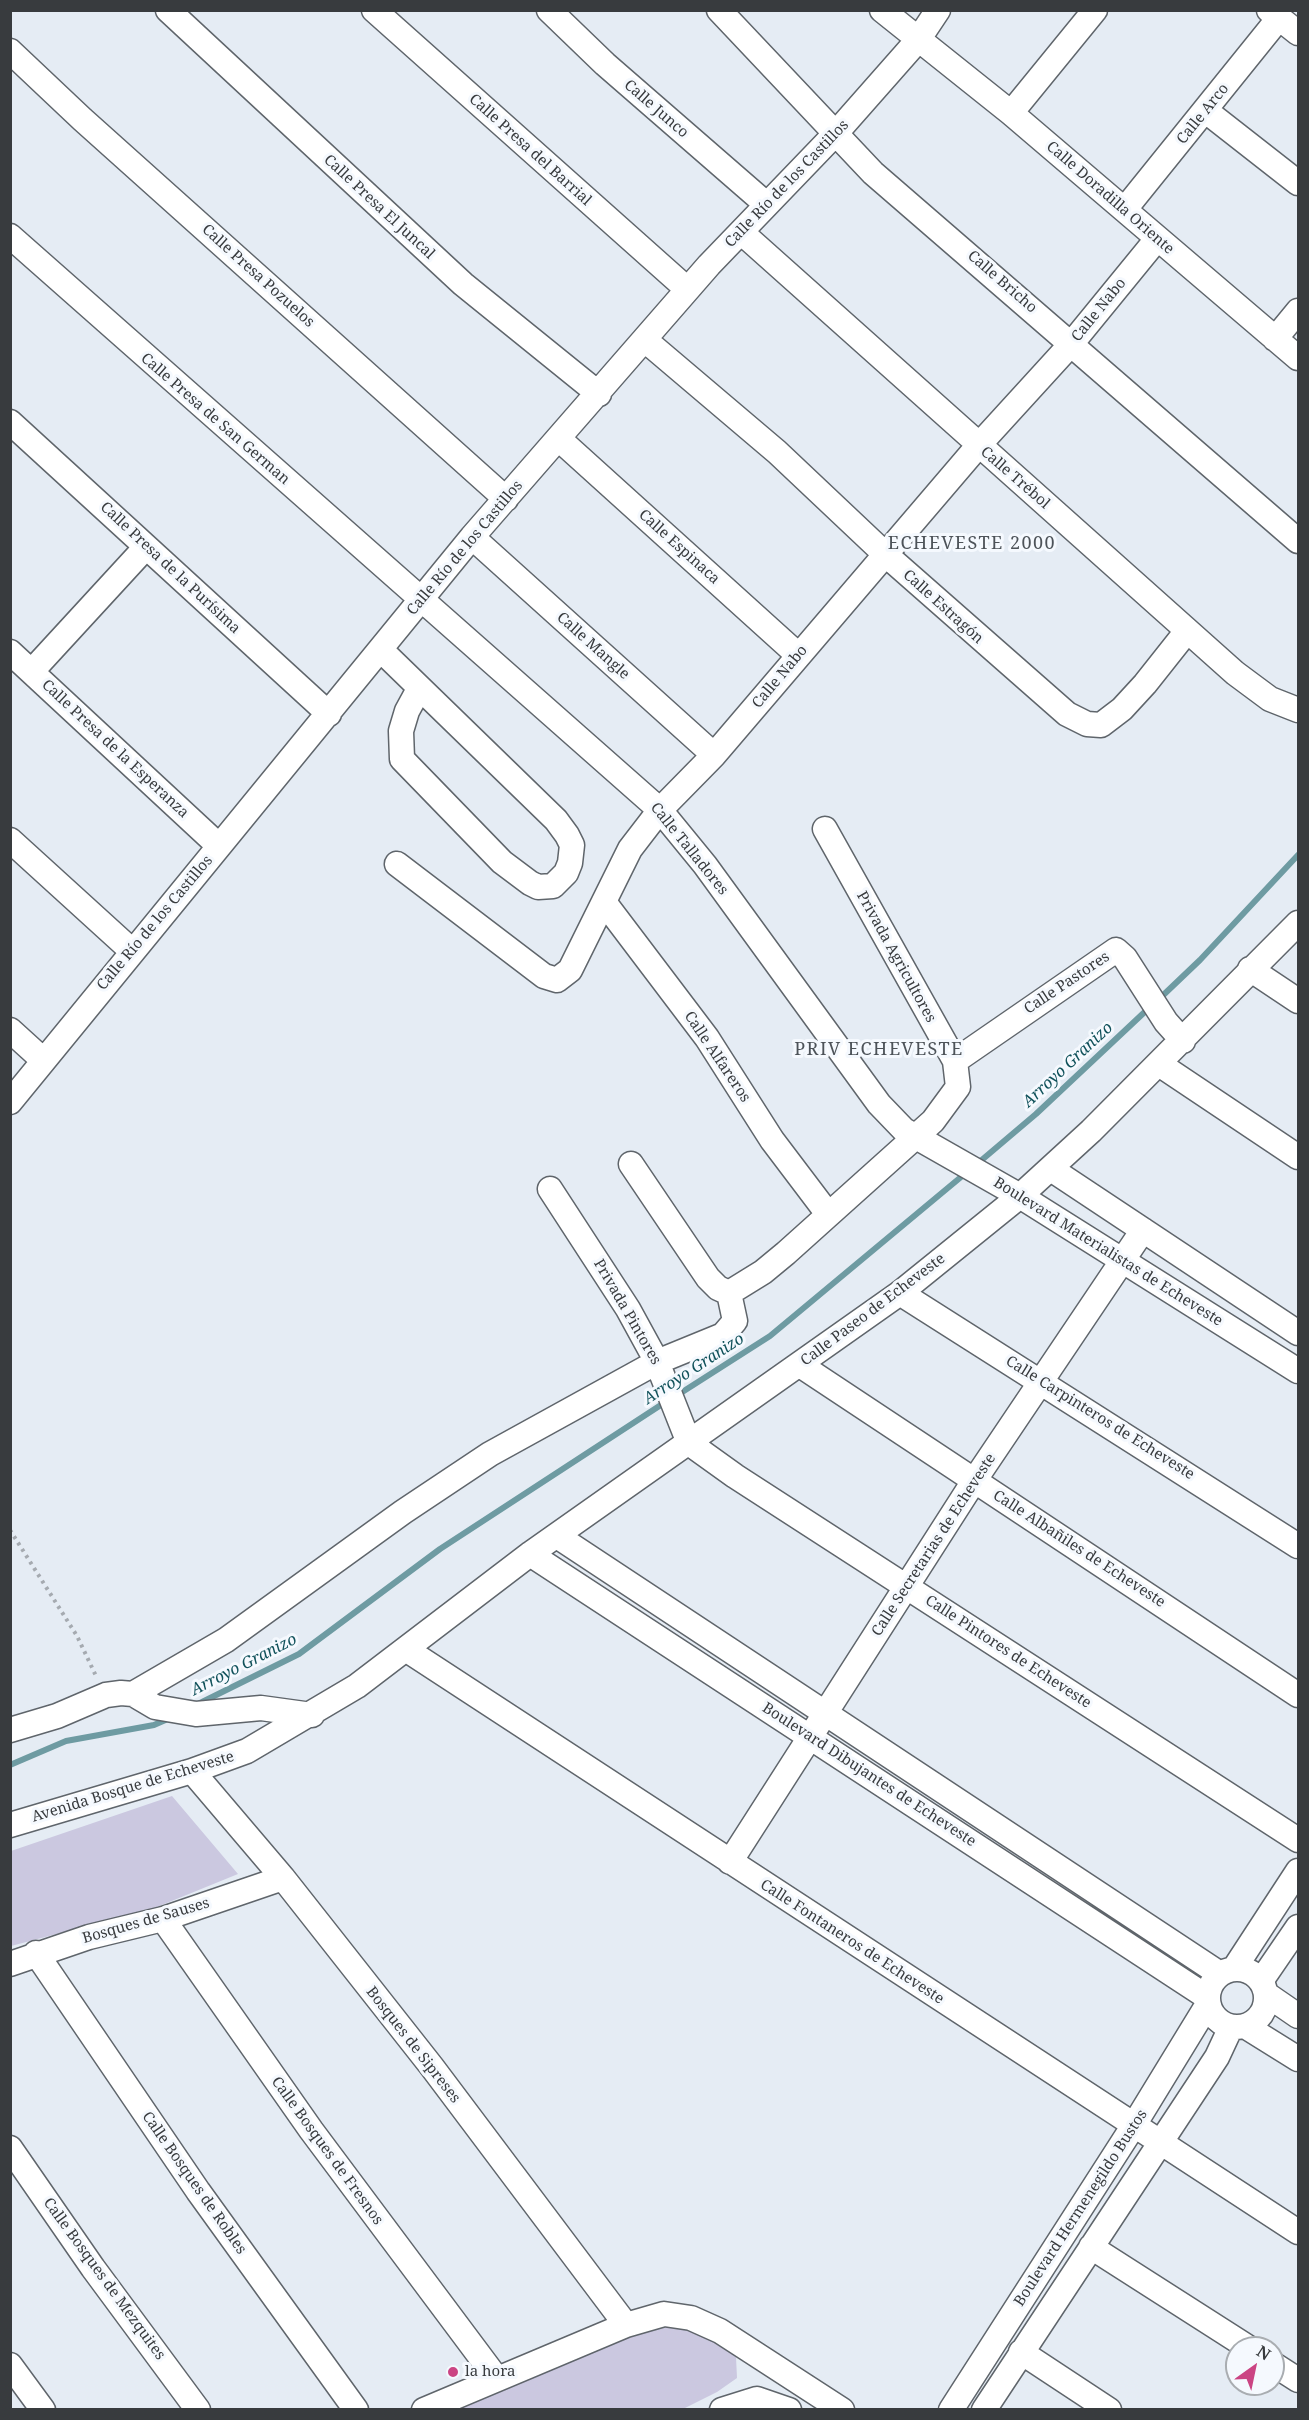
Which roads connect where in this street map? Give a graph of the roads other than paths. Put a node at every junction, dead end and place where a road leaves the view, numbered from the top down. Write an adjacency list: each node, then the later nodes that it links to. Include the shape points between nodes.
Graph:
1 (168, 10): 27 (street, Calle Presa El Juncal, via 463,284)
2 (374, 10): 21 (street, Calle Presa del Barrial)
3 (549, 10): 16 (street, Calle Junco, via 604,64)
4 (719, 10): 14 (street, Calle Bricho)
5 (882, 10): 10 (street, Calle Doradilla Oriente)
6 (938, 10): 10 (street, Calle Río de los Castillos)
7 (1095, 10): 13 (street)
8 (1274, 14): 9 (street); 12 (street, Calle Arco)
9 (1299, 33)
10 (918, 40): 13 (street, Calle Doradilla Oriente); 14 (street, Calle Río de los Castillos)
11 (10, 51): 31 (street, Calle Presa Pozuelos)
12 (1206, 111): 15 (street); 17 (street, Calle Arco)
13 (1011, 113): 17 (street, Calle Doradilla Oriente)
14 (836, 132): 16 (street, Calle Río de los Castillos); 25 (street, Calle Bricho, via 873,173)
15 (1299, 183)
16 (766, 204): 18 (street, Calle Río de los Castillos)
17 (1125, 210): 20 (street, Calle Doradilla Oriente)
18 (741, 232): 21 (street, Calle Río de los Castillos); 30 (street, Calle Trébol)
19 (10, 236): 36 (street, Calle Presa de San German)
20 (1157, 239): 23 (street, Calle Doradilla Oriente); 25 (street, Calle Nabo)
21 (687, 289): 24 (street, Calle Río de los Castillos)
22 (1299, 311): 23 (street)
23 (1275, 339): 26 (street, Calle Doradilla Oriente)
24 (645, 340): 27 (street, Calle Río de los Castillos); 35 (street, Calle Estragón, via 777,452)
25 (1072, 343): 30 (street, Calle Nabo); 33 (street, Calle Bricho)
26 (1299, 358)
27 (599, 394): 29 (street, Calle Río de los Castillos)
28 (10, 422): 34 (street, Calle Presa de la Purísima)
29 (559, 439): 31 (street, Calle Río de los Castillos); 40 (street, Calle Espinaca)
30 (978, 446): 35 (street, Calle Nabo); 37 (street, Calle Trébol)
31 (507, 499): 32 (street, Calle Río de los Castillos)
32 (472, 537): 36 (street, Calle Río de los Castillos); 45 (street, Calle Mangle)
33 (1299, 541)
34 (146, 547): 41 (street); 44 (street, Calle Presa de la Purísima)
35 (885, 554): 37 (street, Calle Estragón, via 1044,696 1087,724 1101,725 1122,710); 40 (street, Calle Nabo)
36 (421, 600): 38 (street, Calle Río de los Castillos); 46 (street, Calle Talladores)
37 (1187, 631): 43 (street, Calle Trébol, via 1270,699)
38 (382, 651): 42 (street); 44 (street, Calle Río de los Castillos)
39 (10, 652): 41 (street, Calle Presa de la Esperanza)
40 (798, 655): 45 (street, Calle Nabo)
41 (32, 671): 49 (street, Calle Presa de la Esperanza)
42 (419, 689): 42 (street, via 567,835 572,845 570,863 553,886 538,887 502,861 402,759 400,731)
43 (1299, 710)
44 (328, 714): 49 (street, Calle Río de los Castillos)
45 (714, 755): 46 (street, Calle Nabo)
46 (660, 810): 51 (street, Calle Nabo, via 630,849); 62 (street, Calle Talladores, via 705,865 879,1104)
47 (825, 829): 59 (street, Privada Agricultores)
48 (10, 840): 53 (street)
49 (219, 846): 53 (street, Calle Río de los Castillos)
50 (398, 864): 51 (street, Calle Nabo, via 544,976 557,980 570,970)
51 (604, 902): 68 (street, Calle Alfareros, via 707,1038 772,1140)
52 (1299, 923): 54 (street, Calle Paseo de Echeveste)
53 (132, 951): 58 (street, Calle Río de los Castillos)
54 (1250, 969): 55 (street); 57 (street, Calle Paseo de Echeveste)
55 (1299, 1001)
56 (10, 1030): 58 (street)
57 (1183, 1041): 59 (street, Calle Pastores, via 1121,953 1113,951); 60 (street, Calle Paseo de Echeveste)
58 (43, 1060): 61 (street, Calle Río de los Castillos)
59 (955, 1061): 62 (street, Privada Agricultores, via 958,1087)
60 (1159, 1064): 63 (street); 65 (street, Calle Paseo de Echeveste)
61 (10, 1102)
62 (920, 1140): 67 (street, Boulevard Materialistas de Echeveste); 68 (street)
63 (1299, 1156)
64 (631, 1164): 71 (street, via 708,1278)
65 (1051, 1169): 67 (street, Calle Paseo de Echeveste); 69 (street)
66 (550, 1190): 75 (street, Privada Pintores, via 628,1309)
67 (1020, 1196): 70 (street, Boulevard Materialistas de Echeveste); 72 (street, Calle Paseo de Echeveste)
68 (828, 1214): 71 (street, via 763,1272)
69 (1143, 1230): 70 (street, Calle Secretarias de Echeveste); 73 (street)
70 (1123, 1259): 76 (street, Boulevard Materialistas de Echeveste); 77 (street, Calle Secretarias de Echeveste)
71 (729, 1293): 75 (street, via 735,1321 723,1335)
72 (900, 1293): 74 (street, Calle Paseo de Echeveste); 77 (street, Calle Carpinteros de Echeveste)
73 (1299, 1333)
74 (800, 1365): 78 (street, Calle Paseo de Echeveste); 79 (street, Calle Albañiles de Echeveste)
75 (661, 1371): 78 (street, Privada Pintores); 85 (street, via 490,1454 226,1641)
76 (1299, 1371)
77 (1041, 1380): 79 (street, Calle Secretarias de Echeveste); 81 (street, Calle Carpinteros de Echeveste)
78 (689, 1443): 80 (street, Calle Paseo de Echeveste); 83 (street, Calle Pintores de Echeveste)
79 (974, 1481): 83 (street, Calle Secretarias de Echeveste); 86 (street, Calle Albañiles de Echeveste)
80 (557, 1536): 82 (street, Calle Paseo de Echeveste); 87 (street, Boulevard Dibujantes de Echeveste)
81 (1299, 1546)
82 (530, 1554): 84 (street, Calle Paseo de Echeveste); 90 (street, Boulevard Dibujantes de Echeveste)
83 (908, 1588): 87 (street, Calle Secretarias de Echeveste); 93 (street, Calle Pintores de Echeveste)
84 (407, 1650): 88 (street, Avenida Bosque de Echeveste); 94 (street, Calle Fontaneros de Echeveste)
85 (133, 1694): 88 (street, via 155,1707 196,1714 261,1707); 89 (street, via 106,1695)
86 (1299, 1695)
87 (825, 1712): 90 (street, Calle Secretarias de Echeveste); 101 (street, Boulevard Dibujantes de Echeveste)
88 (312, 1715): 91 (street, Avenida Bosque de Echeveste, via 247,1751)
89 (10, 1730)
90 (809, 1736): 94 (street, Calle Secretarias de Echeveste); 103 (street, Boulevard Dibujantes de Echeveste)
91 (192, 1771): 92 (street, Avenida Bosque de Echeveste); 96 (street, Bosques de Sipreses)
92 (10, 1825)
93 (1299, 1840)
94 (730, 1862): 107 (street, Calle Fontaneros de Echeveste)
95 (1299, 1871): 101 (street)
96 (283, 1878): 97 (street, Bosques de Sauses); 112 (street, Bosques de Sipreses, via 432,2067)
97 (163, 1919): 99 (street, Bosques de Sauses); 118 (street, Calle Bosques de Fresnos, via 311,2130)
98 (1299, 1927): 102 (street)
99 (36, 1953): 100 (street, Bosques de Sauses); 123 (street, Calle Bosques de Robles, via 198,2191)
100 (10, 1964)
101 (1227, 1971): 102 (street, via 1254,1974); 103 (street, via 1209,1988)
102 (1263, 1988): 104 (street); 105 (street, via 1264,2011 1253,2023)
103 (1208, 2001): 105 (street, via 1216,2019); 107 (street, Boulevard Hermenegildo Bustos)
104 (1299, 2016)
105 (1238, 2027): 106 (street); 108 (street, Boulevard Hermenegildo Bustos)
106 (1299, 2059)
107 (1134, 2125): 108 (street, Calle Fontaneros de Echeveste); 128 (street, Boulevard Hermenegildo Bustos)
108 (1160, 2143): 110 (street, Calle Fontaneros de Echeveste); 111 (street, Boulevard Hermenegildo Bustos)
109 (10, 2148): 122 (street, Calle Bosques de Mezquites)
110 (1299, 2232)
111 (1091, 2247): 113 (street); 114 (street, Boulevard Hermenegildo Bustos)
112 (626, 2325): 115 (street, via 643,2318 676,2314 720,2331); 118 (street)
113 (1230, 2336)
114 (1021, 2352): 129 (street, Boulevard Hermenegildo Bustos); 130 (street)
115 (771, 2363): 120 (street); 127 (street)
116 (10, 2365): 121 (street)
117 (1285, 2371): 119 (street)
118 (497, 2379): 124 (street)
119 (1299, 2380)
120 (757, 2399): 125 (street); 126 (street)
121 (43, 2409)
122 (198, 2409)
123 (356, 2409)
124 (424, 2409)
125 (722, 2409)
126 (789, 2409)
127 (842, 2409)
128 (951, 2409)
129 (984, 2409)
130 (1108, 2409)

